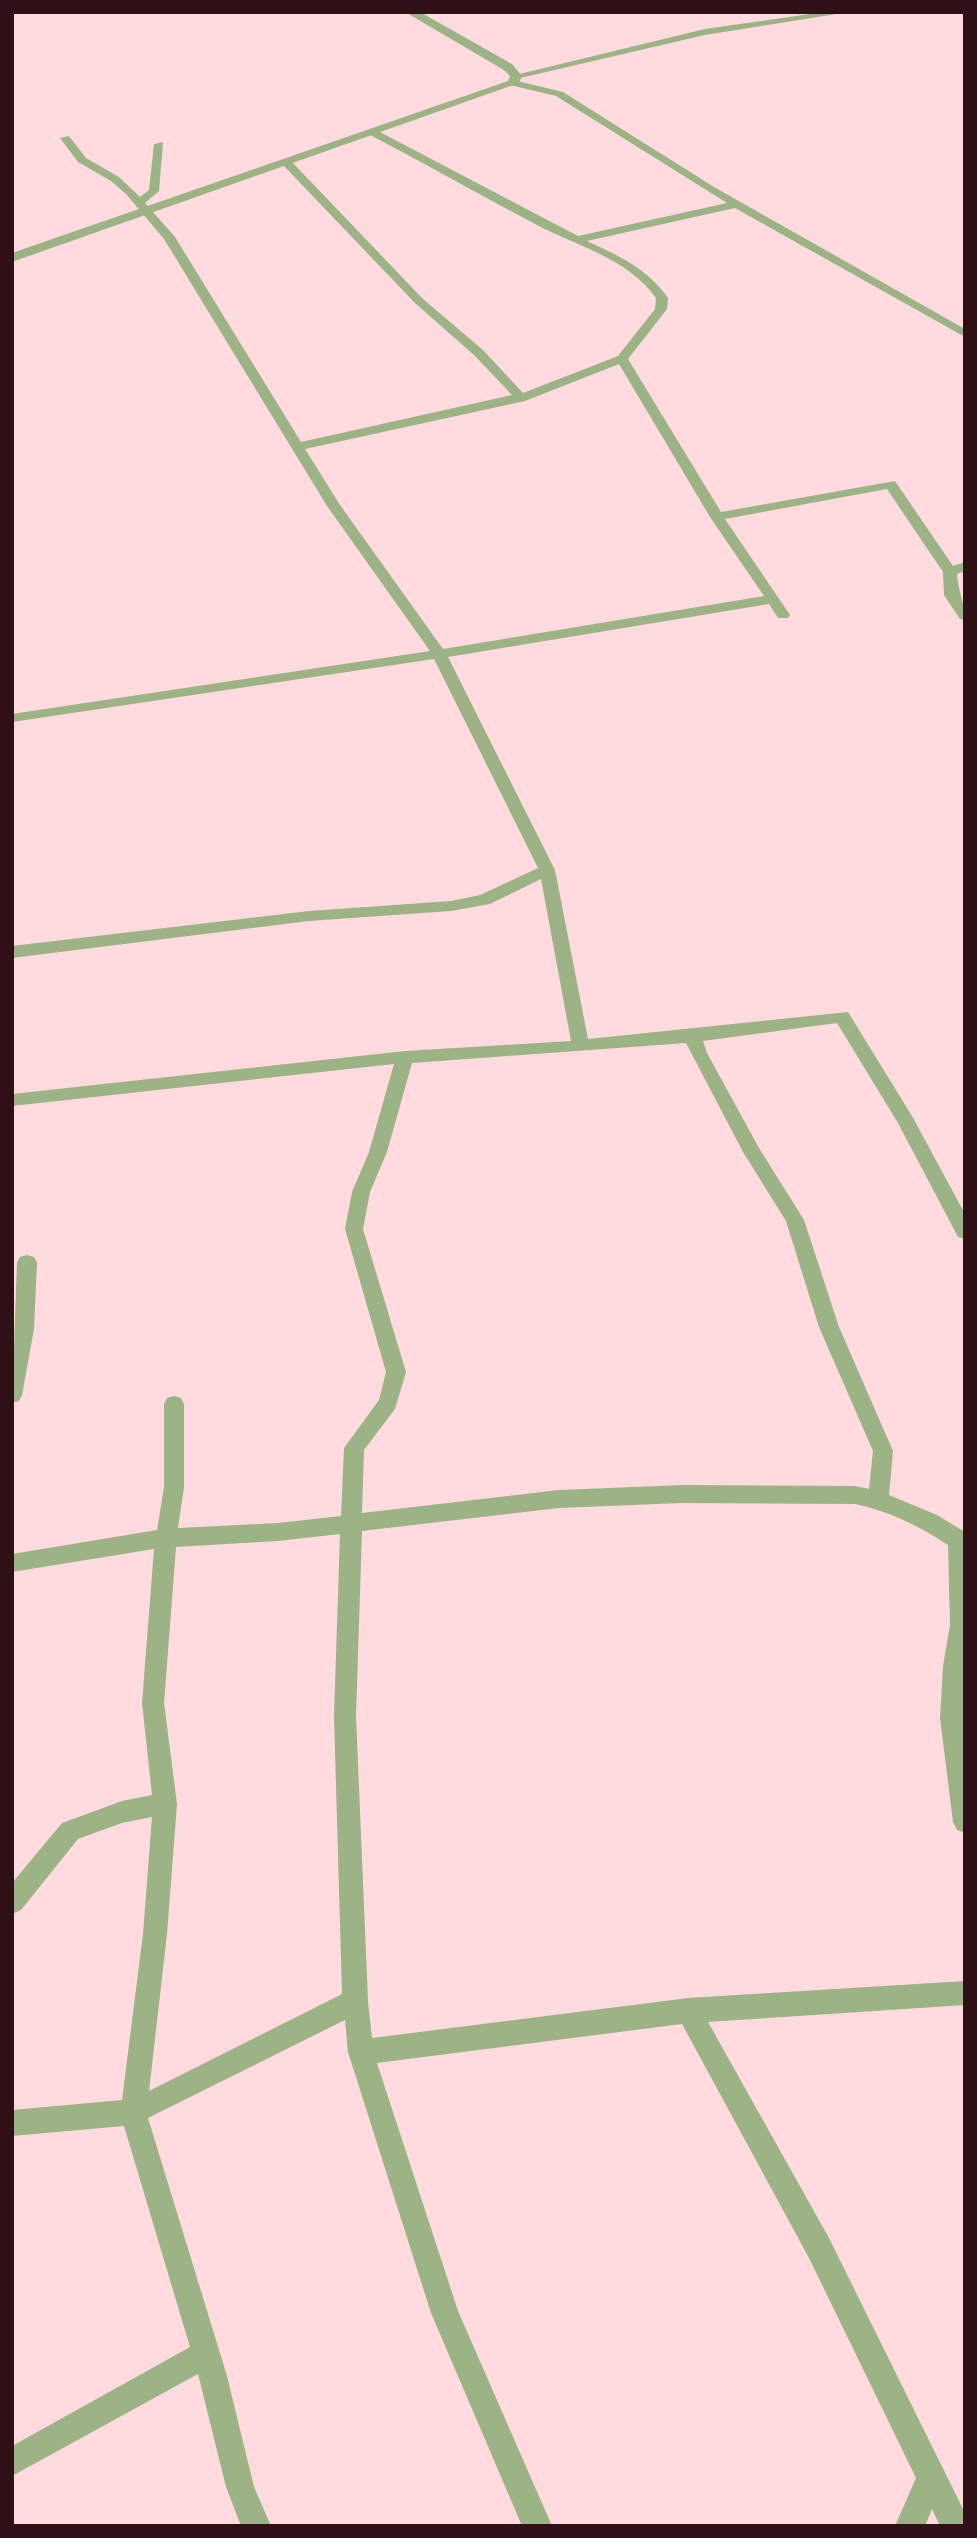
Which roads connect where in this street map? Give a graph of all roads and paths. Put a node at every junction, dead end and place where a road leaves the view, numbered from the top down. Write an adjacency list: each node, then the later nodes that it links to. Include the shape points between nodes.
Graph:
1 (411, 12): 3 (street, via 508,67)
2 (845, 12): 3 (street, via 705,32)
3 (515, 80): 4 (street); 8 (street, via 559,94)
4 (374, 133): 7 (street); 10 (street)
5 (65, 138): 9 (street, via 82,160 115,179)
6 (159, 144): 9 (street, via 154,191)
7 (287, 163): 9 (street); 14 (street, via 419,301 479,353)
8 (738, 204): 10 (street); 12 (street)
9 (144, 206): 11 (street); 15 (street, via 180,253)
10 (576, 240): 13 (street, via 627,264 650,281 662,298 652,324)
11 (12, 258)
12 (965, 334)
13 (622, 359): 14 (street); 16 (street)
14 (521, 398): 15 (street)
15 (298, 447): 22 (street)
16 (717, 517): 18 (street, via 890,484); 19 (street)
17 (965, 566): 18 (street)
18 (950, 572): 21 (street, via 951,595)
19 (774, 599): 20 (street); 22 (street)
20 (783, 615)
21 (965, 616)
22 (439, 654): 23 (street); 24 (street)
23 (12, 718)
24 (547, 870): 25 (street, via 484,901 309,916); 27 (street)
25 (12, 952)
26 (693, 1036): 27 (street); 30 (street, via 842,1016 906,1121); 34 (street, via 698,1054 795,1220 829,1327 883,1451)
27 (581, 1046): 28 (street)
28 (405, 1057): 29 (street); 35 (street, via 378,1152 361,1192 354,1230 396,1372 388,1403 354,1448)
29 (12, 1100)
30 (965, 1232)
31 (27, 1262): 32 (street, via 24,1329)
32 (12, 1395)
33 (174, 1404): 36 (street, via 174,1487)
34 (878, 1500): 35 (street, via 855,1495 621,1496); 39 (street, via 929,1521 959,1540 961,1625 951,1718)
35 (354, 1522): 36 (street, via 278,1532); 42 (street, via 345,1716)
36 (166, 1538): 37 (street); 38 (street, via 153,1703)
37 (12, 1563)
38 (165, 1804): 40 (street, via 122,1812 70,1830); 45 (street)
39 (965, 1822)
40 (12, 1902)
41 (965, 1993): 43 (street)
42 (355, 2001): 44 (street); 45 (street)
43 (688, 2011): 44 (street); 49 (street, via 818,2248)
44 (361, 2052): 51 (street, via 445,2313)
45 (133, 2112): 46 (street); 47 (street)
46 (12, 2123)
47 (206, 2354): 48 (street); 50 (street, via 240,2487)
48 (12, 2462)
49 (931, 2477): 52 (street); 53 (street)
50 (256, 2526)
51 (537, 2526)
52 (910, 2526)
53 (956, 2526)

